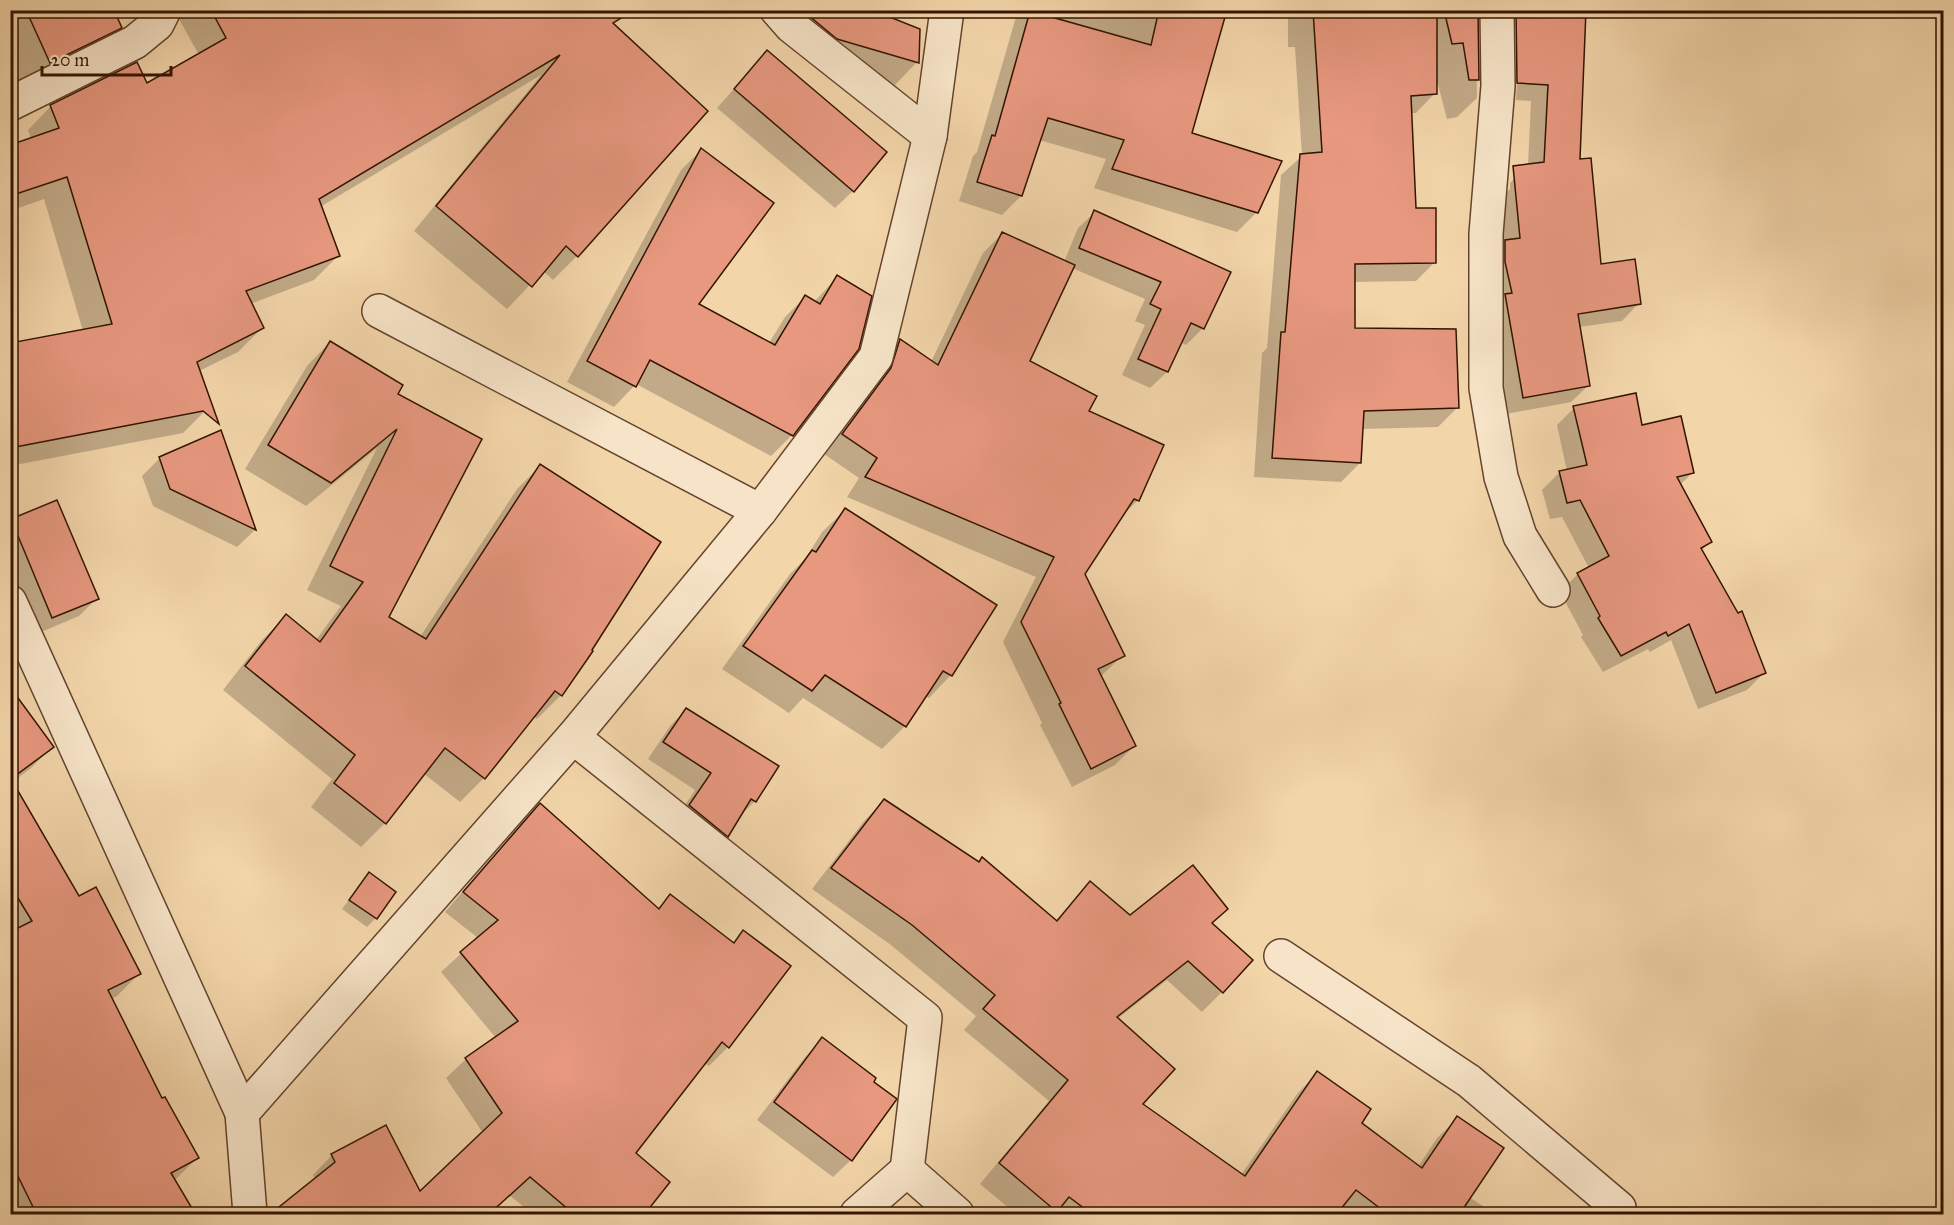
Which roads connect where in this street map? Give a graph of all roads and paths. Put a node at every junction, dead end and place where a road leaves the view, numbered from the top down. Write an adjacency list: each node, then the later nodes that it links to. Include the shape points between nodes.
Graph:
1 (164, 10): 5 (street, via 157,24 135,42)
2 (777, 10): 6 (street, via 791,26)
3 (947, 10): 6 (street)
4 (1497, 10): 9 (street, via 1498,86 1486,234 1486,388 1501,477 1520,536)
5 (10, 104)
6 (930, 136): 8 (street, via 876,357)
7 (379, 311): 8 (street)
8 (760, 510): 11 (street)
9 (1553, 590)
10 (10, 602): 13 (street)
11 (573, 737): 13 (street); 14 (street, via 925,1018)
12 (1281, 957): 18 (street, via 1469,1081 1619,1208)
13 (242, 1113): 15 (street)
14 (907, 1170): 16 (street); 17 (street)
15 (250, 1215)
16 (857, 1215)
17 (957, 1215)
18 (1618, 1215)

